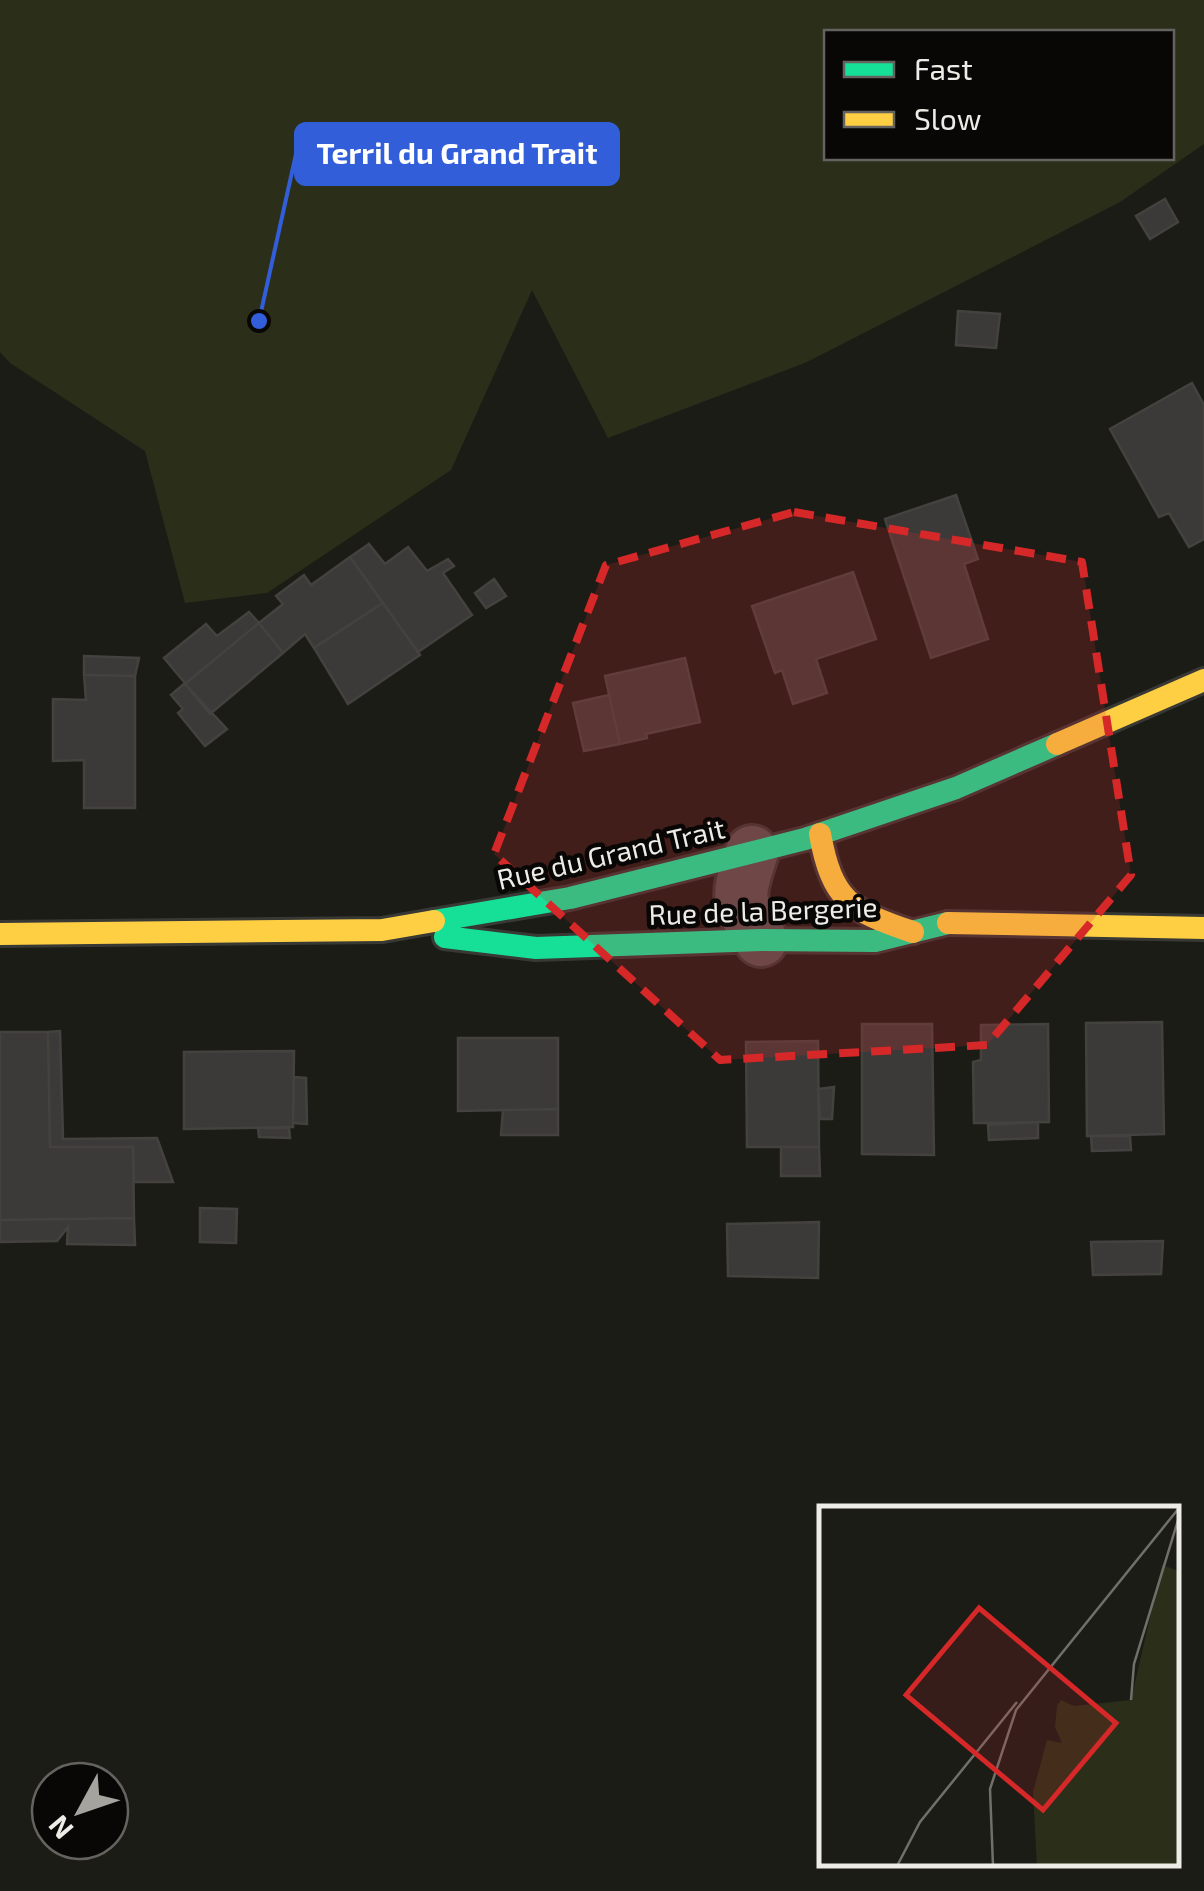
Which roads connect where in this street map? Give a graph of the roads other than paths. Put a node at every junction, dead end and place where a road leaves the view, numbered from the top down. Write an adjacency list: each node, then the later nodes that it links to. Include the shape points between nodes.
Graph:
1 (1204, 680): 2 (street, Rue du Grand Trait, via 956,788)
2 (820, 834): 3 (street, Rue du Grand Trait); 6 (street, via 832,880 853,906)
3 (752, 852): 5 (street, Rue du Grand Trait, via 570,898); 8 (street, via 740,905)
4 (1204, 928): 6 (street, Rue de la Bergerie, via 948,923)
5 (382, 930): 7 (street, Rue du Grand Trait); 8 (street, Rue de la Bergerie, via 536,948)
6 (912, 932): 8 (street, Rue de la Bergerie, via 875,941)
7 (0, 934)
8 (762, 940)

